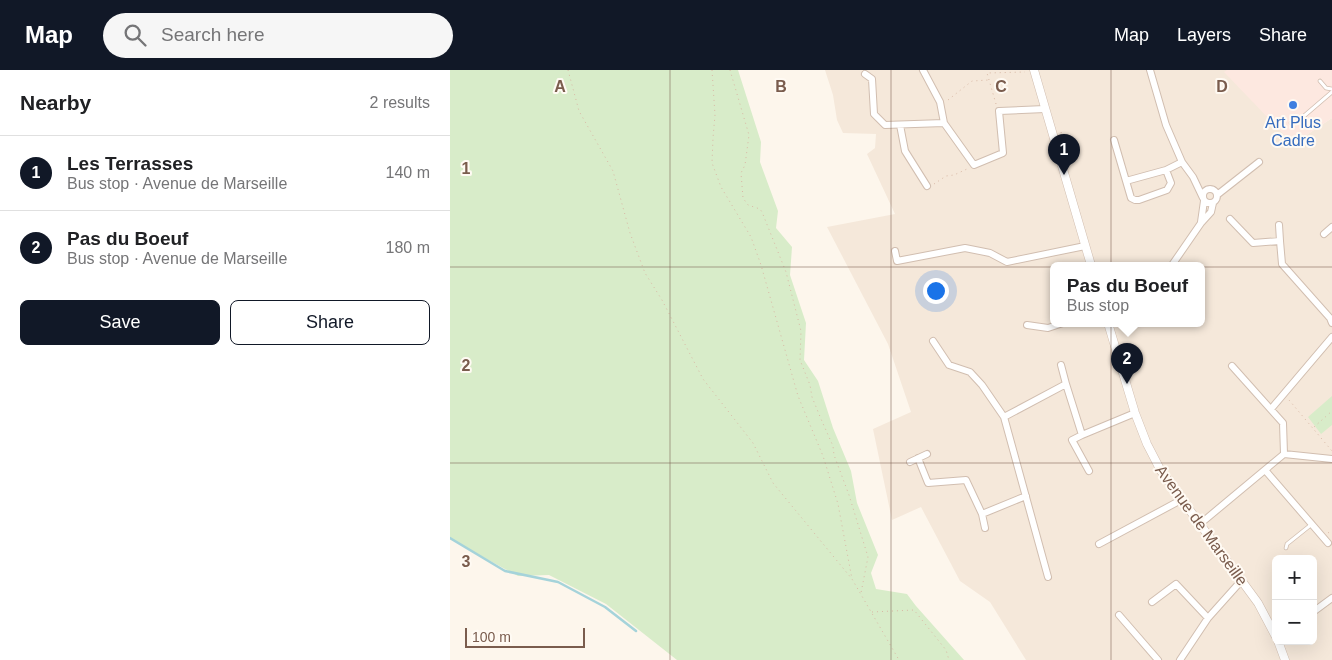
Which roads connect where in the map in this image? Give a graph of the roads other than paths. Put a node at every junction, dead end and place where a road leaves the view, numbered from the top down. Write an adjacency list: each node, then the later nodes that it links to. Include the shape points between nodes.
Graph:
1 (923, 70): 9 (street, via 940,102)
2 (1150, 70): 12 (street, via 1166,125)
3 (1034, 71): 7 (street)
4 (865, 74): 10 (street, via 872,79 874,114 885,125)
5 (1320, 81): 6 (lane)
6 (1332, 90): 8 (lane, via 1297,122)
7 (1044, 109): 9 (street, via 999,111 1004,153 974,166); 28 (street)
8 (1291, 123)
9 (944, 124): 10 (street)
10 (900, 125): 17 (street, via 905,151)
11 (1114, 140): 16 (street)
12 (1182, 162): 14 (street); 15 (street)
13 (1259, 162): 19 (street)
14 (1166, 170): 16 (street); 16 (street, via 1170,188 1140,200 1130,198)
15 (1193, 177): 18 (street); 20 (street)
16 (1126, 181)
17 (927, 186)
18 (1208, 189): 19 (street); 20 (street)
19 (1217, 195): 21 (street)
20 (1203, 199): 21 (street); 23 (street)
21 (1213, 203): 23 (street, via 1211,212)
22 (1230, 220): 27 (street, via 1253,243)
23 (1201, 223): 31 (street)
24 (1279, 226): 27 (street)
25 (1332, 227): 26 (street)
26 (1324, 234)
27 (1280, 241): 32 (street, via 1282,264)
28 (1085, 246): 29 (street, via 1007,262 990,253 966,248 897,261); 30 (street)
29 (895, 250)
30 (1090, 262)
31 (1174, 262)
32 (1332, 323)
33 (1027, 324): 34 (street)
34 (1051, 327)
35 (1110, 327): 42 (street, Avenue de Marseille)
36 (1332, 337): 41 (street)
37 (933, 341): 43 (street, via 949,365 970,372)
38 (1061, 365): 40 (street)
39 (1232, 366): 41 (street)
40 (1066, 384): 43 (street); 44 (street)
41 (1271, 409): 46 (street, via 1283,423)
42 (1135, 413): 44 (street); 53 (street, Avenue de Marseille, via 1161,471)
43 (1004, 417): 52 (street)
44 (1082, 435): 51 (street, via 1072,440)
45 (927, 454): 47 (street)
46 (1284, 454): 48 (street); 50 (street)
47 (918, 458): 49 (street); 54 (street, via 928,483 966,480)
48 (1332, 459)
49 (910, 462)
50 (1265, 470): 55 (street); 56 (street)
51 (1089, 471)
52 (1026, 496): 54 (street); 61 (street)
53 (1181, 500): 55 (street, Avenue de Marseille); 59 (street)
54 (982, 514): 57 (street)
55 (1200, 524): 62 (street, Avenue de Marseille)
56 (1312, 524): 58 (street); 60 (lane)
57 (985, 528)
58 (1328, 543)
59 (1099, 544)
60 (1286, 548)
61 (1048, 577)
62 (1242, 580): 67 (street); 68 (street, Avenue de Marseille)
63 (1332, 598): 65 (street)
64 (1152, 602): 67 (street, via 1176,584)
65 (1317, 609)
66 (1119, 615): 70 (street)
67 (1208, 618): 71 (street)
68 (1272, 629)
69 (1280, 645): 72 (street)
70 (1158, 660)
71 (1180, 660)
72 (1286, 660)

